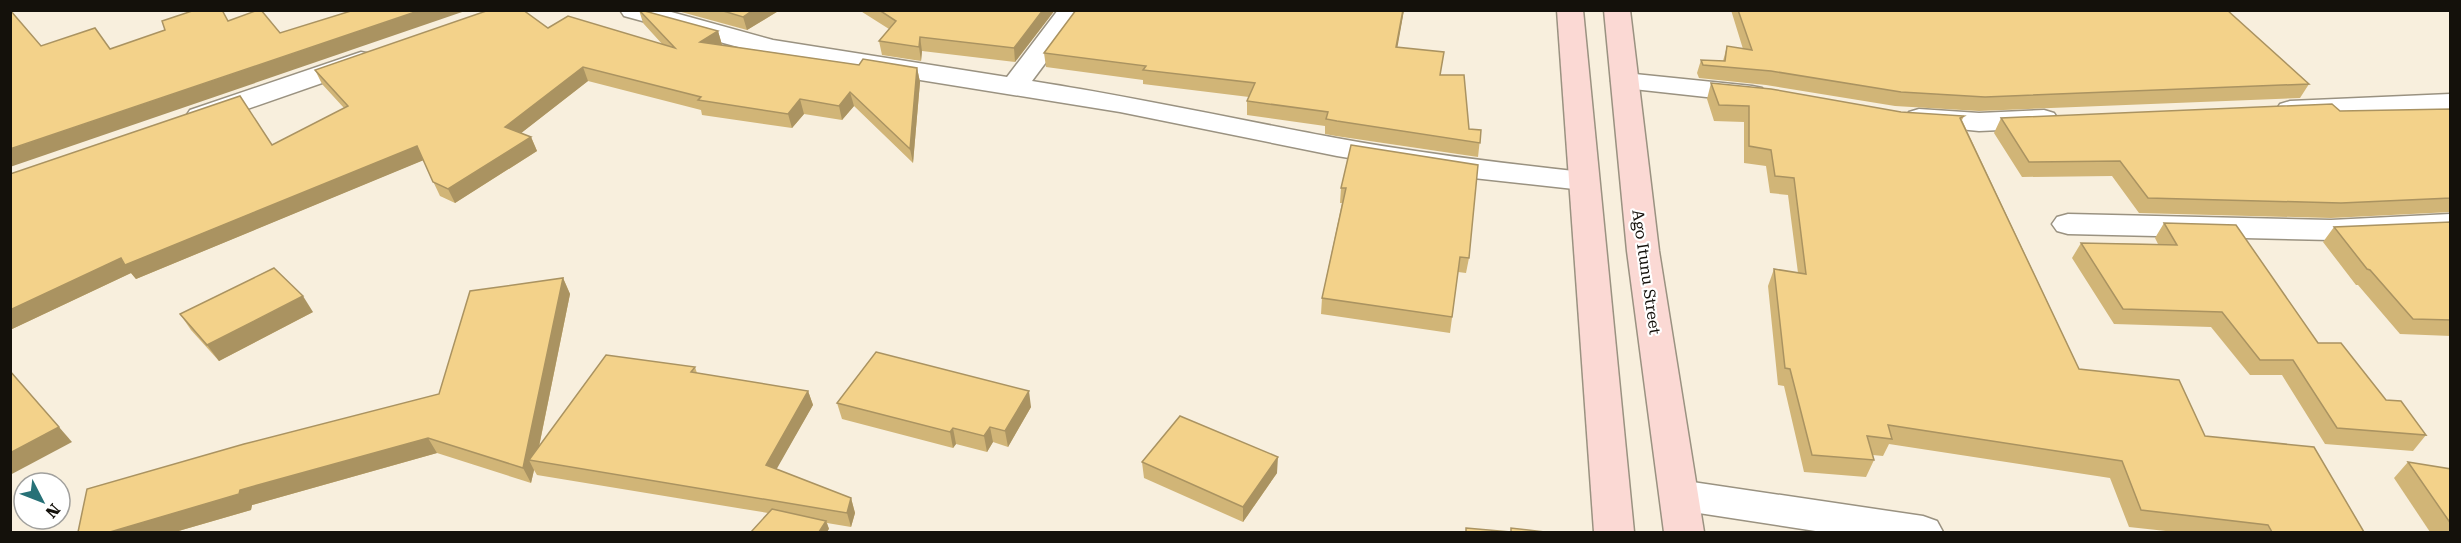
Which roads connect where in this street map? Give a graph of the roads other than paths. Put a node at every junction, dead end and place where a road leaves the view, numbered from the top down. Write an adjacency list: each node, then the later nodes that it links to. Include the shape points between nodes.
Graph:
1 (633, 10): 7 (street, via 771,48)
2 (1072, 10): 7 (street)
3 (1570, 10): 14 (main road)
4 (1617, 10): 6 (main road, Ago Itunu Street)
5 (391, 50): 13 (street)
6 (1625, 81): 8 (street); 17 (main road, Ago Itunu Street, via 1643,251)
7 (1015, 85): 14 (street, via 1349,149 1464,168)
8 (1778, 97)
9 (2451, 103): 10 (street)
10 (2263, 111)
11 (1895, 117): 12 (street, via 1979,122)
12 (2066, 118)
13 (177, 124)
14 (1583, 181): 18 (main road)
15 (2068, 224): 16 (street, via 2331,230)
16 (2451, 224)
17 (1679, 495): 19 (main road, Ago Itunu Street); 20 (street)
18 (1614, 532)
19 (1684, 532)
20 (1923, 532)

